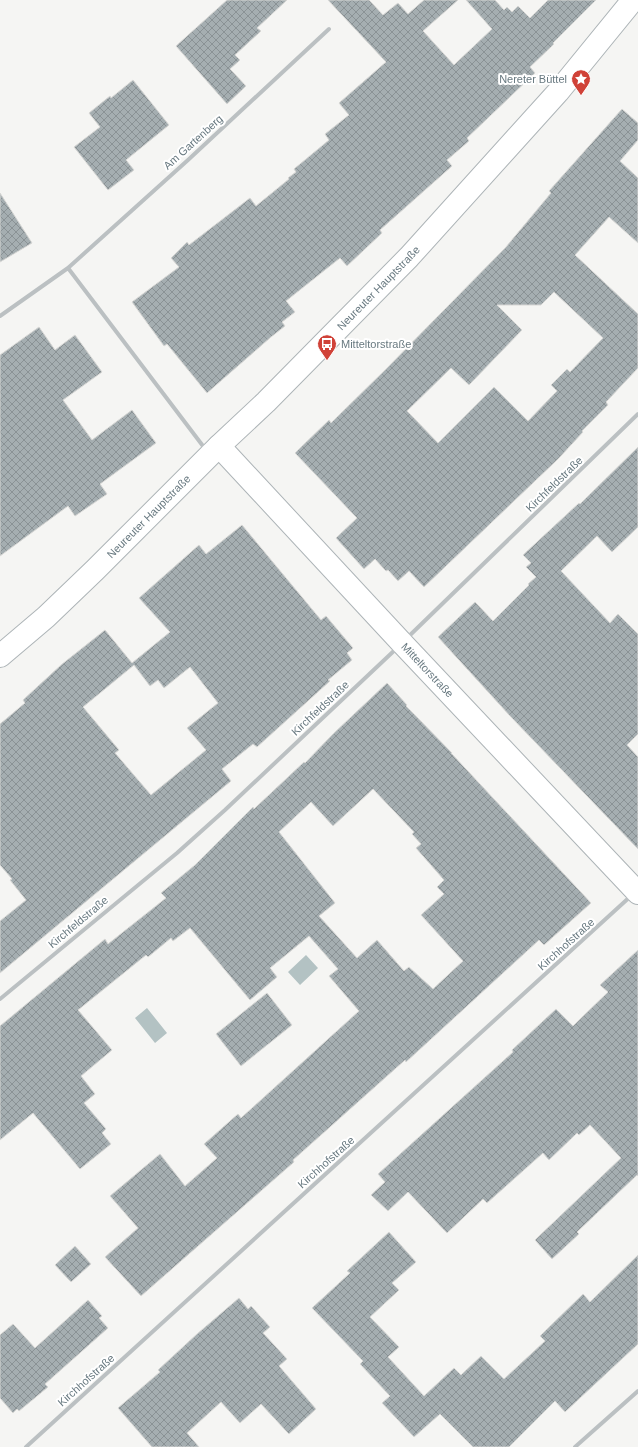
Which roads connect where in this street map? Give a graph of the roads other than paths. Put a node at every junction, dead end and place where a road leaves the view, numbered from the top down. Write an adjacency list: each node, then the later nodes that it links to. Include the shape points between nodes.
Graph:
1 (633, 0): 6 (street, Neureuter Hauptstraße, via 558,92 409,257)
2 (329, 29): 3 (street, Am Gartenberg)
3 (68, 268): 4 (street, Am Gartenberg); 6 (street, via 193,434)
4 (0, 316)
5 (638, 414): 7 (street, Kirchfeldstraße)
6 (215, 450): 7 (street, Mitteltorstraße); 8 (street, Neureuter Hauptstraße, via 46,617)
7 (402, 643): 9 (street, Mitteltorstraße); 10 (street, Kirchfeldstraße, via 177,853)
8 (0, 656)
9 (637, 891): 12 (street, Kirchhofstraße)
10 (0, 999)
11 (637, 1394): 13 (street)
12 (26, 1447)
13 (575, 1447)

